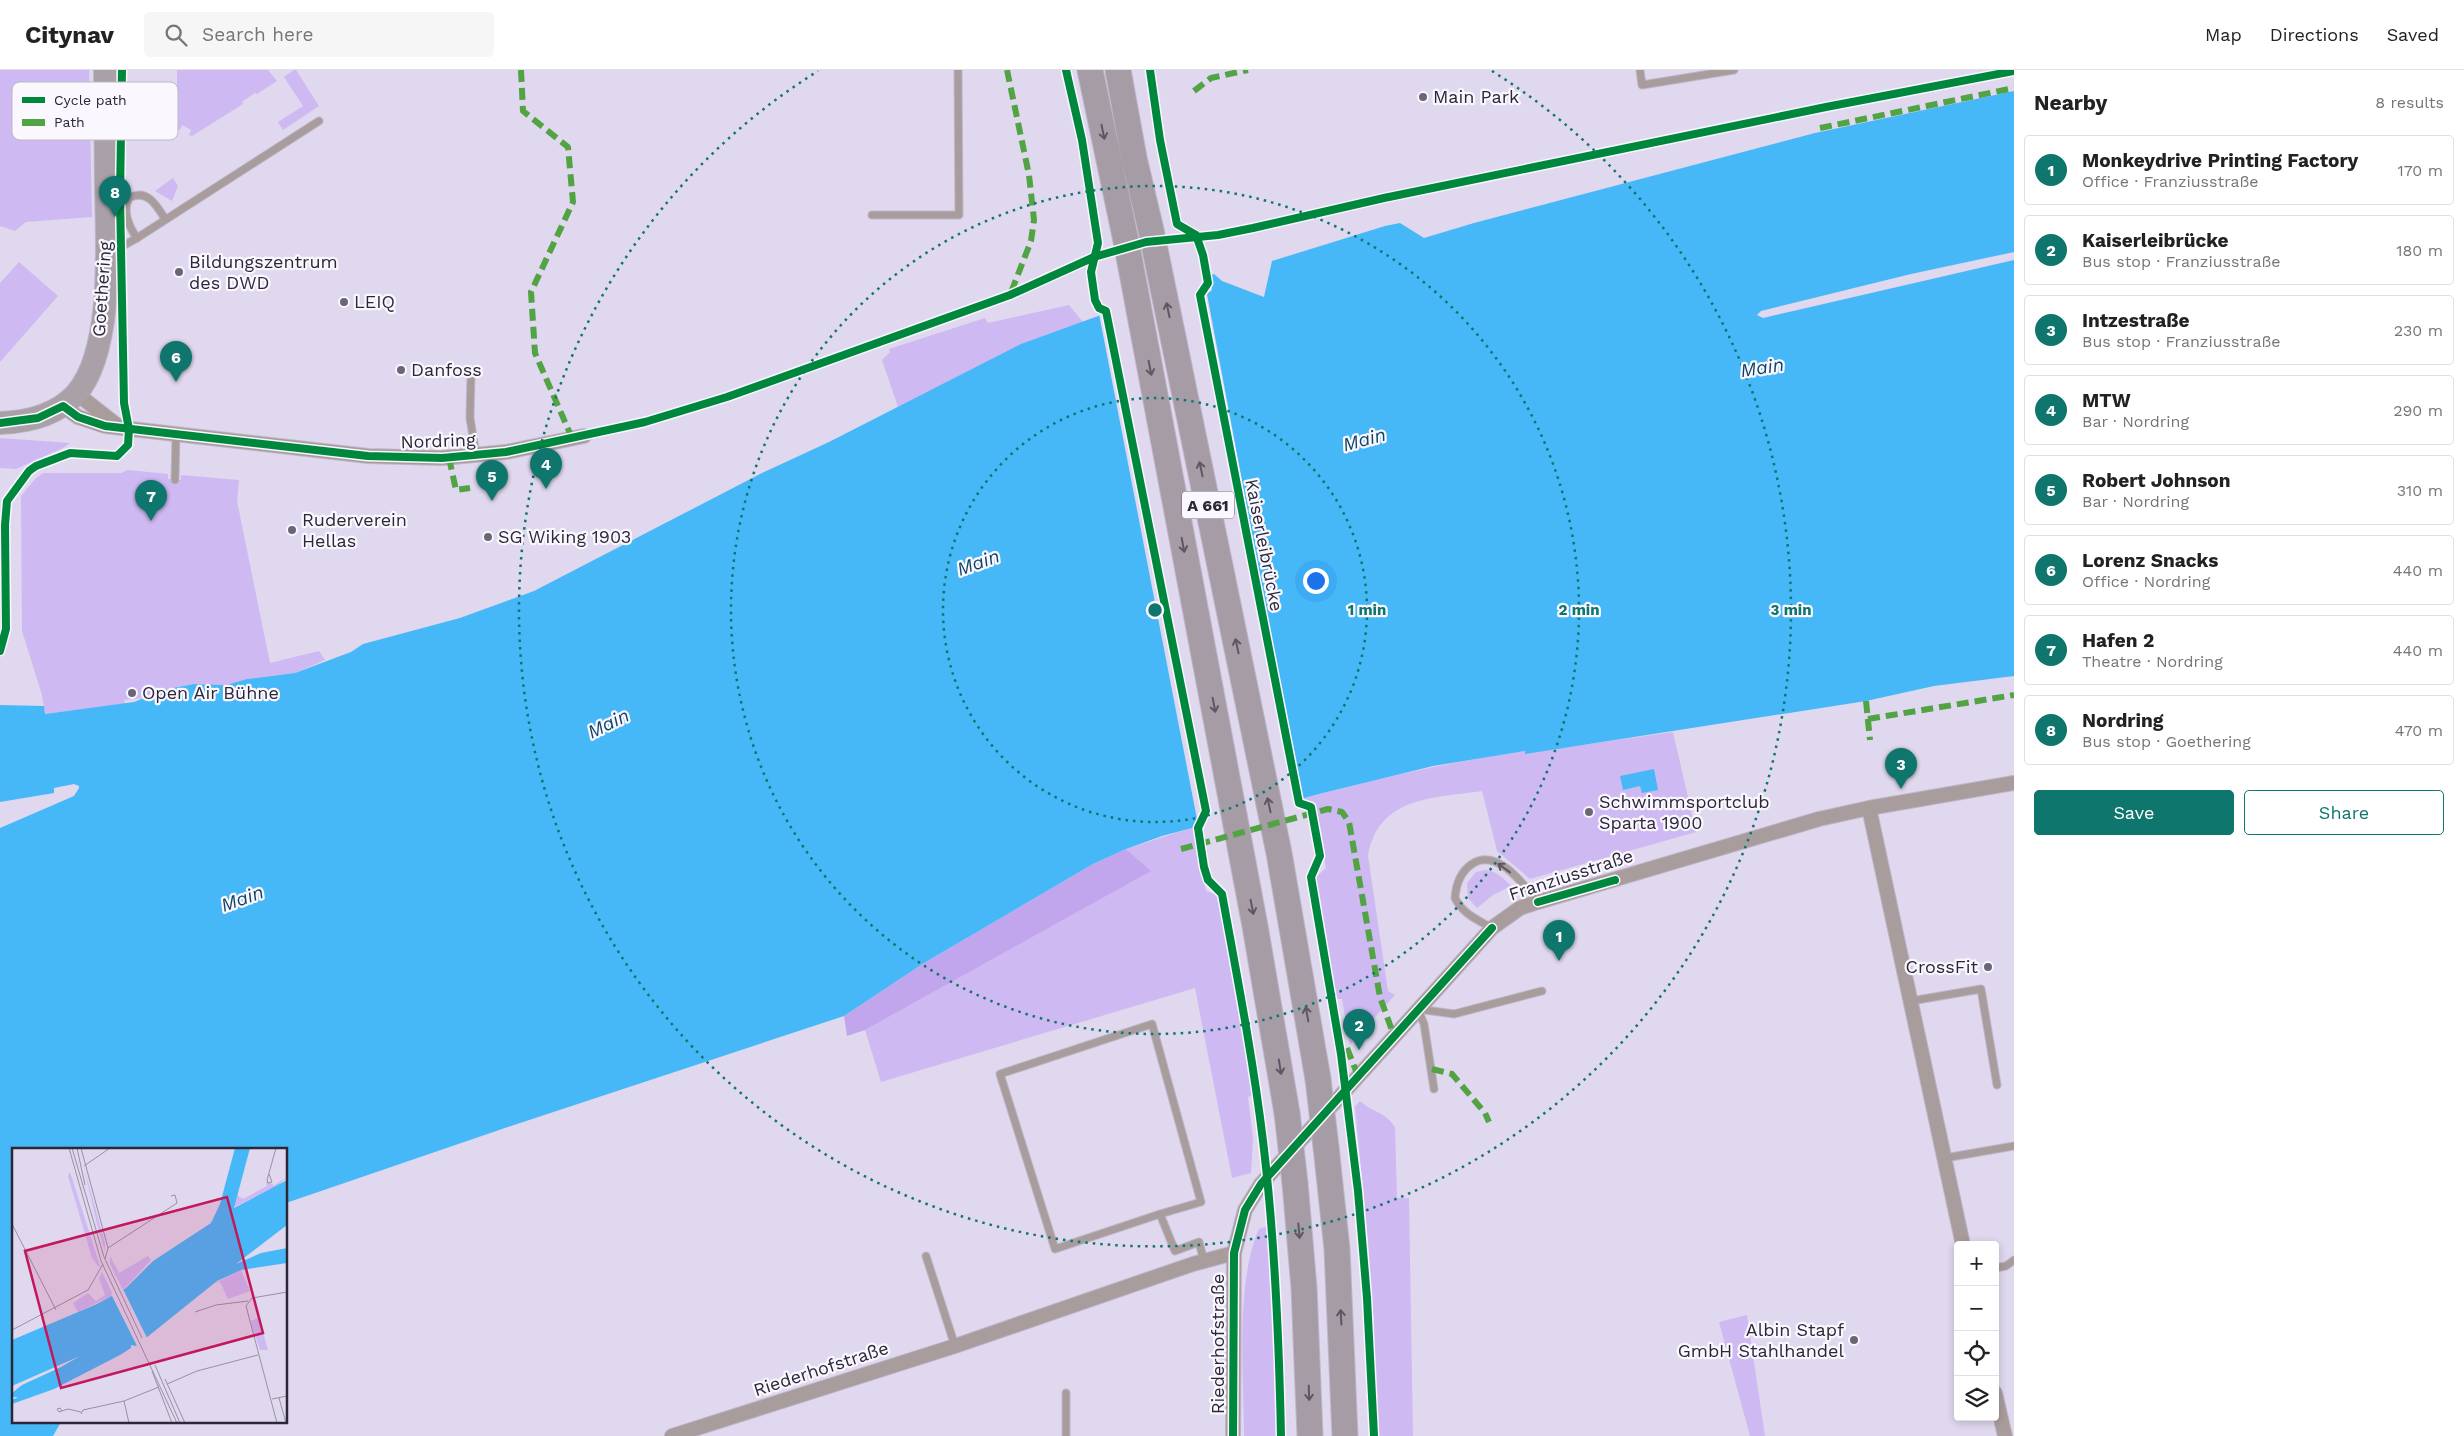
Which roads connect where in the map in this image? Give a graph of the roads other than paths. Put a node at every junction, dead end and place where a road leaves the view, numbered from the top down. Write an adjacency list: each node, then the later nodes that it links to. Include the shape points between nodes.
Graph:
1 (958, 70): 10 (lane, via 960,215)
2 (1118, 70): 9 (highway, A 661)
3 (1134, 70): 9 (highway, A 661)
4 (1640, 70): 5 (lane, via 1642,85)
5 (1734, 70)
6 (1090, 75): 45 (highway, A 661, one-way to 45, bridge, via 1126,241 1271,1013 1295,1183 1304,1288)
7 (319, 121): 11 (lane)
8 (106, 140): 13 (main road, Goethering)
9 (1134, 158): 46 (highway, A 661, one-way to 9, bridge, via 1337,1250 1318,1079 1279,853)
10 (872, 215)
11 (165, 219): 12 (lane); 12 (lane, via 149,198 138,195 129,198 126,208 128,224)
12 (137, 238): 13 (lane, via 121,247)
13 (107, 247): 15 (main road, Goethering, via 106,294 99,343 92,365)
14 (471, 375): 19 (lane, via 470,418)
15 (70, 400): 16 (main road, via 38,418); 17 (street, Nordring, via 72,414 90,422)
16 (0, 424)
17 (176, 434): 19 (street, Nordring, via 368,456 442,458); 20 (lane)
18 (584, 436): 19 (street, Nordring)
19 (476, 455)
20 (175, 480)
21 (2014, 784): 22 (street, Franziusstraße)
22 (1869, 808): 23 (street, Franziusstraße, via 1784,829); 26 (street)
23 (1538, 902): 24 (street, Franziusstraße, via 1520,908); 24 (lane, one-way to 24, via 1504,867 1485,860 1475,862 1461,875 1455,898 1467,914)
24 (1492, 928): 27 (street, Franziusstraße)
25 (1542, 991): 27 (lane, via 1454,1014)
26 (1911, 1000): 28 (lane, via 1980,989); 31 (street)
27 (1418, 1009): 29 (lane, via 1424,1024); 34 (street, Franziusstraße, via 1261,1184 1245,1210)
28 (1997, 1085)
29 (1434, 1089)
30 (2014, 1146): 31 (lane)
31 (1944, 1158): 33 (street)
32 (1160, 1214): 32 (lane, via 1055,1249 1000,1074 1152,1024 1201,1202); 37 (lane, via 1175,1251 1199,1242)
33 (1962, 1241)
34 (1234, 1253): 37 (street, Riederhofstraße); 44 (street, Riederhofstraße)
35 (926, 1256): 39 (lane)
36 (2014, 1260): 38 (lane)
37 (1204, 1261): 39 (street, Riederhofstraße)
38 (1999, 1267)
39 (955, 1346): 42 (street, Riederhofstraße)
40 (1066, 1393): 43 (lane)
41 (1999, 1410): 47 (street)
42 (672, 1436)
43 (1066, 1436)
44 (1232, 1436)
45 (1310, 1436)
46 (1345, 1436)
47 (2005, 1436)

